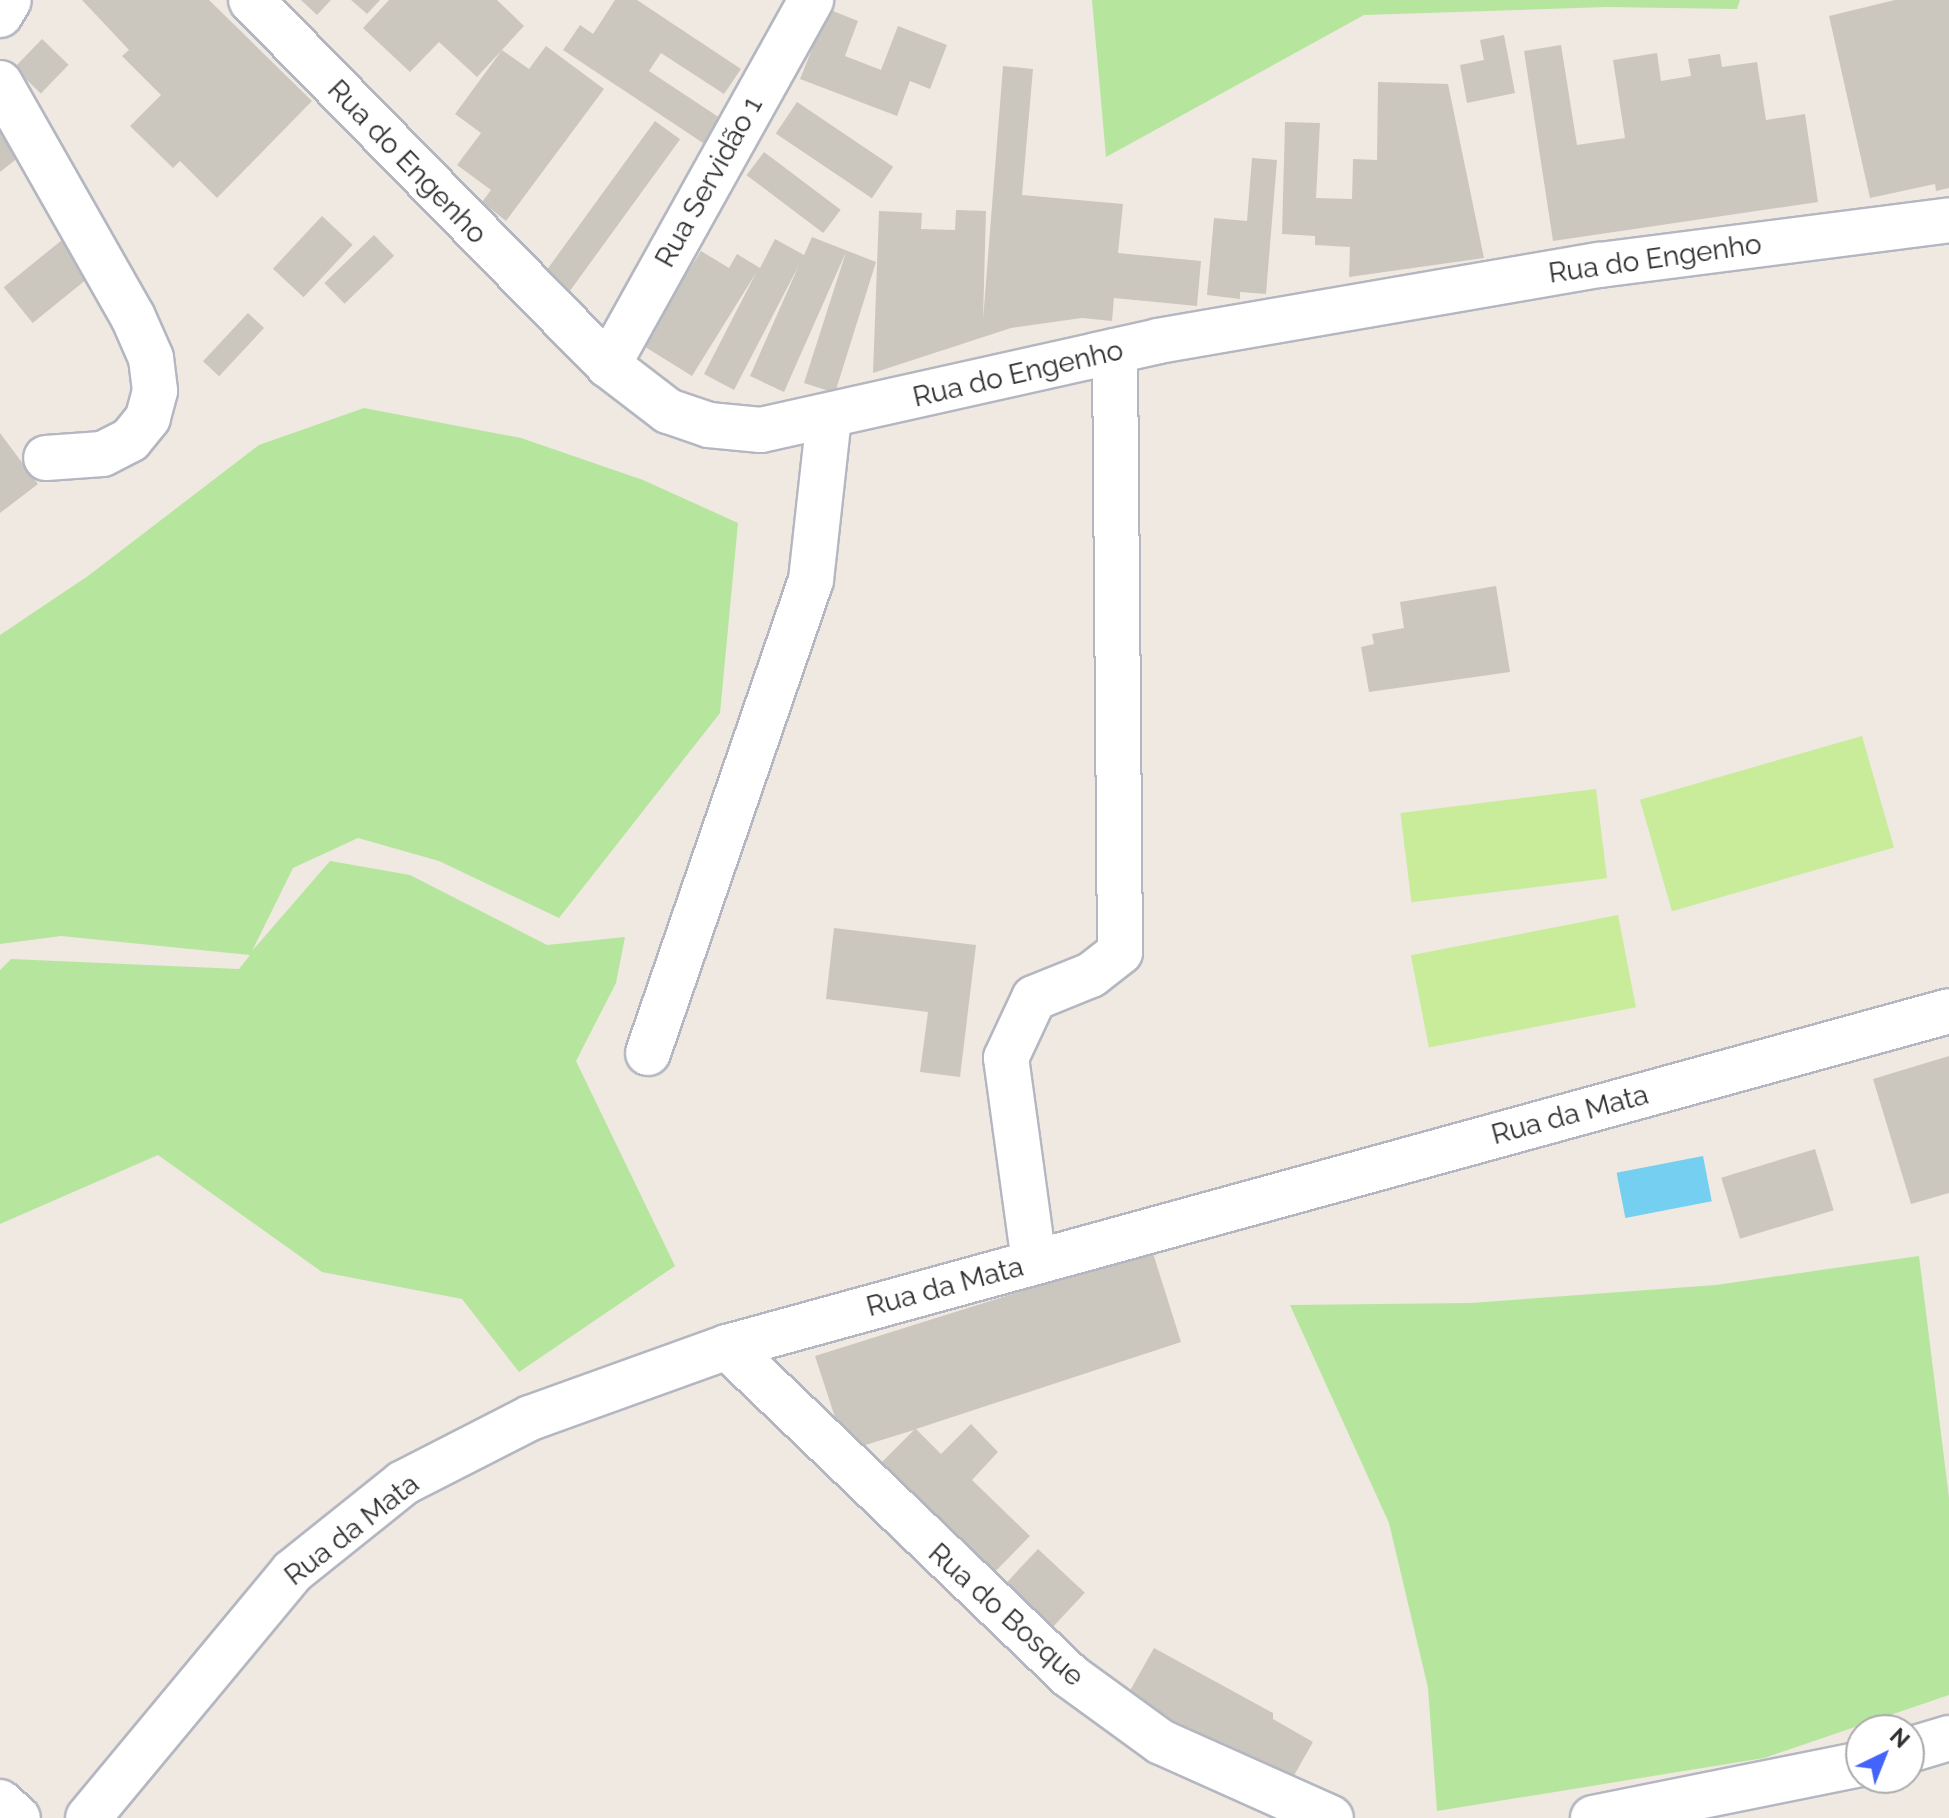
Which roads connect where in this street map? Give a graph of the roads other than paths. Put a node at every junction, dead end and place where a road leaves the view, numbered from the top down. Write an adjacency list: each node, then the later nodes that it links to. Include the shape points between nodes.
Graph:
1 (9, 0): 4 (street)
2 (251, 0): 8 (street, Rua do Engenho)
3 (811, 0): 8 (street, Rua Servidão 1)
4 (0, 15)
5 (0, 83): 10 (street, via 151,358 155,391 148,418 130,440 102,454)
6 (1949, 220): 7 (street, Rua do Engenho, via 1600,265)
7 (1115, 351): 9 (street, Rua do Engenho); 13 (street, via 1120,952 1091,975 1034,998 1006,1058)
8 (608, 365): 9 (street, Rua do Engenho, via 668,411 709,425 761,430)
9 (829, 418): 12 (street, via 811,580)
10 (46, 458)
11 (1949, 1011): 13 (street, Rua da Mata)
12 (648, 1053)
13 (1034, 1262): 14 (street, Rua da Mata)
14 (727, 1347): 20 (street, Rua da Mata, via 530,1418 403,1483 292,1572); 21 (street, Rua do Bosque, via 1070,1676 1161,1742)
15 (1949, 1738): 16 (street)
16 (1925, 1745)
17 (1845, 1767): 22 (street)
18 (0, 1802): 19 (street)
19 (18, 1818)
20 (88, 1818)
21 (1331, 1818)
22 (1593, 1818)

